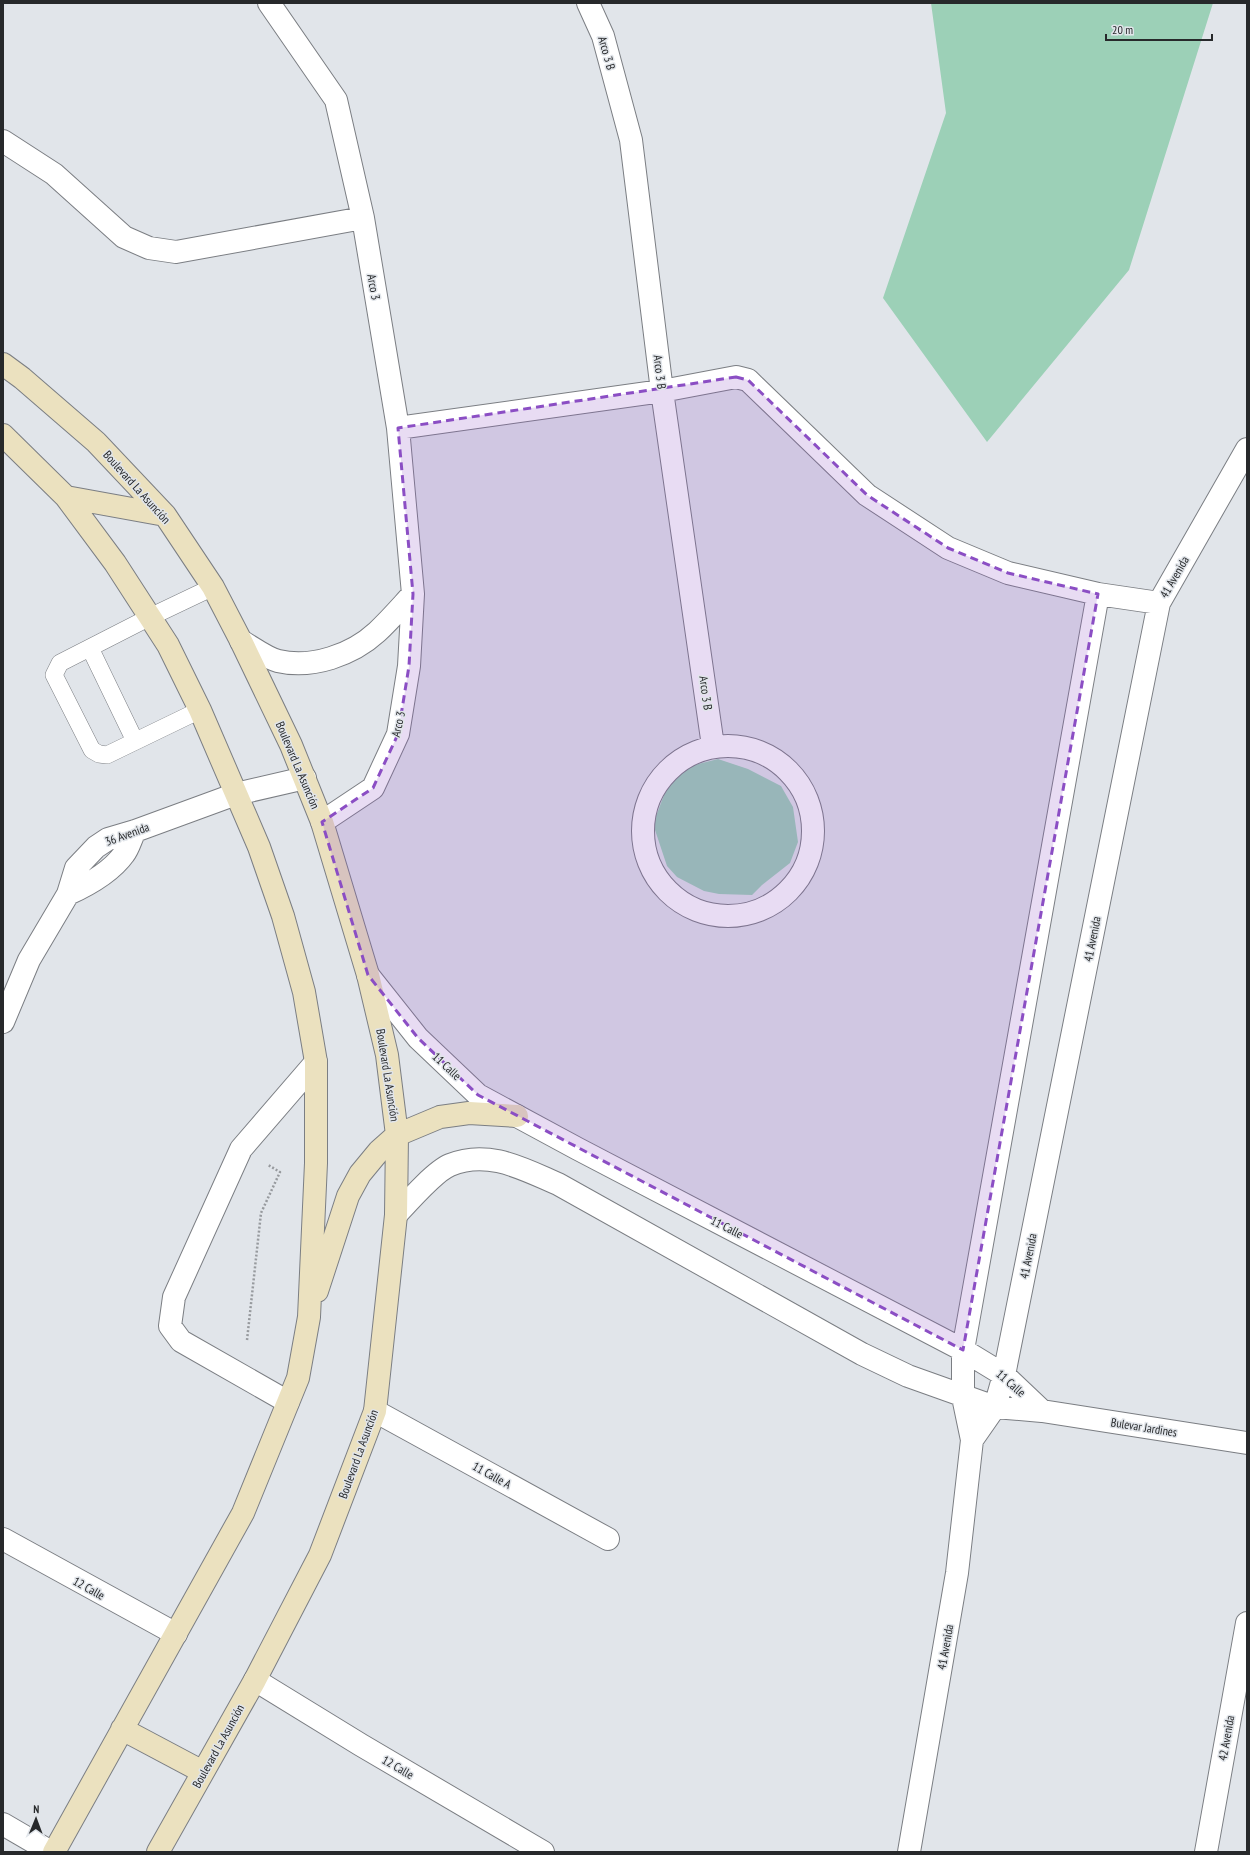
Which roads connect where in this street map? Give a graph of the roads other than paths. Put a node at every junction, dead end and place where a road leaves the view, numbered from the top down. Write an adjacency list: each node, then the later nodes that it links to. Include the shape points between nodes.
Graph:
1 (268, 3): 4 (street, Arco 3, via 336,100)
2 (588, 3): 6 (street, Arco 3 B, via 603,36 631,140)
3 (3, 141): 4 (street, via 54,174 124,237 149,248 176,252)
4 (363, 218): 7 (street, Arco 3)
5 (3, 364): 11 (main road, Boulevard La Asunción, via 96,442)
6 (662, 391): 7 (street); 14 (street, via 736,377 748,380 867,495 948,548 1008,574); 21 (street, Arco 3 B)
7 (398, 428): 13 (street, Arco 3)
8 (3, 435): 10 (main road)
9 (1247, 449): 15 (street, 41 Avenida)
10 (66, 497): 11 (main road); 16 (main road, via 115,563)
11 (165, 515): 12 (main road, Boulevard La Asunción)
12 (213, 587): 16 (lane); 17 (main road, Boulevard La Asunción)
13 (413, 594): 17 (street, via 377,632 351,651 319,661 277,661); 24 (street, Arco 3, via 409,666 398,734 373,788)
14 (1098, 594): 15 (street); 32 (street, 41 Avenida)
15 (1160, 602): 33 (street, 41 Avenida)
16 (150, 617): 18 (lane); 19 (main road, via 168,644)
17 (241, 640): 22 (main road, Boulevard La Asunción)
18 (90, 648): 20 (lane); 20 (lane, via 60,663 54,675 92,750 99,754 107,754)
19 (200, 710): 20 (lane); 23 (main road)
20 (135, 741)
21 (713, 746): 21 (street, via 687,755 665,772 650,794 643,821 644,848 654,874 672,895 696,910 722,916 751,913 777,901 798,880 811,855 815,826 808,798 793,774 770,756 742,746)
22 (305, 778): 23 (street, 36 Avenida); 24 (main road, Boulevard La Asunción)
23 (236, 794): 26 (street, 36 Avenida, via 135,831 124,854 112,866 93,882 68,894 29,960); 27 (main road, via 259,847 283,916 304,992)
24 (322, 822): 25 (main road, Boulevard La Asunción)
25 (368, 975): 28 (street, 11 Calle, via 428,1049 478,1095); 29 (main road, Boulevard La Asunción, via 387,1055)
26 (3, 1022)
27 (316, 1062): 31 (main road, via 316,1163); 35 (street, via 241,1149 174,1297 170,1326 181,1341)
28 (517, 1116): 29 (main road, via 470,1113 440,1117); 32 (street, 11 Calle)
29 (397, 1136): 30 (main road, Boulevard La Asunción); 31 (main road, via 379,1151 360,1174 348,1196)
30 (396, 1215): 34 (street, 11 Calle, via 448,1165 478,1158 509,1163 558,1184 862,1354 908,1376); 37 (main road, Boulevard La Asunción)
31 (309, 1317): 35 (main road, via 298,1378)
32 (963, 1350): 33 (street, 11 Calle); 34 (street, 41 Avenida)
33 (1004, 1374): 36 (street, 41 Avenida); 38 (street, 11 Calle)
34 (963, 1397): 36 (street, 11 Calle); 39 (street, 41 Avenida)
35 (288, 1402): 44 (main road, via 243,1513)
36 (995, 1407): 38 (street, 11 Calle); 39 (street, 41 Avenida)
37 (375, 1411): 42 (street, 11 Calle A); 45 (main road, Boulevard La Asunción, via 320,1555)
38 (1042, 1411): 40 (street, Bulevar Jardines)
39 (972, 1440): 53 (street, 41 Avenida, via 957,1573)
40 (1247, 1443)
41 (3, 1539): 44 (street, 12 Calle)
42 (608, 1539)
43 (1247, 1623): 54 (street, 42 Avenida)
44 (176, 1634): 46 (main road)
45 (255, 1680): 47 (main road, Boulevard La Asunción); 52 (street, 12 Calle)
46 (122, 1729): 47 (main road); 50 (main road)
47 (203, 1772): 51 (main road, Boulevard La Asunción)
48 (3, 1824): 49 (street)
49 (50, 1852)
50 (54, 1852)
51 (158, 1852)
52 (543, 1852)
53 (910, 1852)
54 (1206, 1852)

